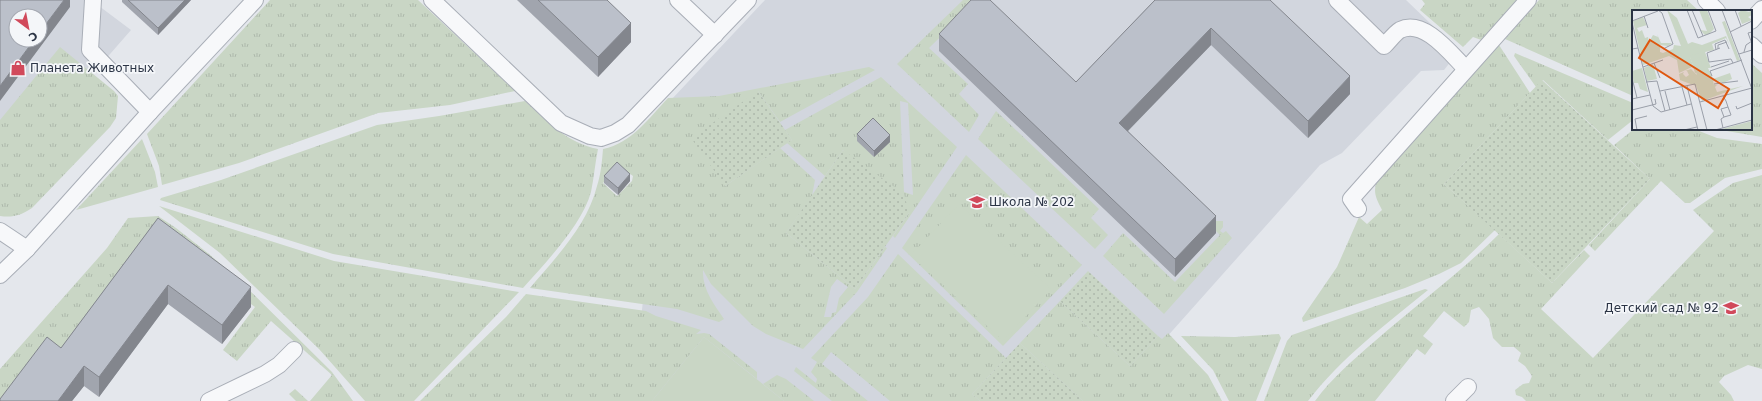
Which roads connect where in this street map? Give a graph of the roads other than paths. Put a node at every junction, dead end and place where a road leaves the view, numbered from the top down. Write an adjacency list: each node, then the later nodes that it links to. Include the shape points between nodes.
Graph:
1 (93, 0): 16 (lane, via 90,50)
2 (255, 0): 16 (lane)
3 (432, 0): 12 (lane, via 561,122 590,136 601,138 628,125)
4 (678, 0): 12 (lane)
5 (748, 0): 12 (lane)
6 (1337, 0): 15 (lane, via 1384,46 1400,30 1415,28 1426,31)
7 (1528, 0): 15 (lane)
8 (1706, 0): 10 (lane)
9 (1762, 9): 11 (lane)
10 (1716, 10)
11 (1752, 20)
12 (715, 35)
13 (1752, 46): 14 (lane)
14 (1762, 55)
15 (1466, 69): 17 (lane, via 1351,200)
16 (150, 112): 19 (lane)
17 (1358, 210)
18 (0, 231): 19 (lane)
19 (26, 249): 20 (lane)
20 (0, 275)
21 (294, 350): 23 (lane, via 265,374)
22 (1468, 386): 24 (lane)
23 (209, 401)
24 (1454, 401)

